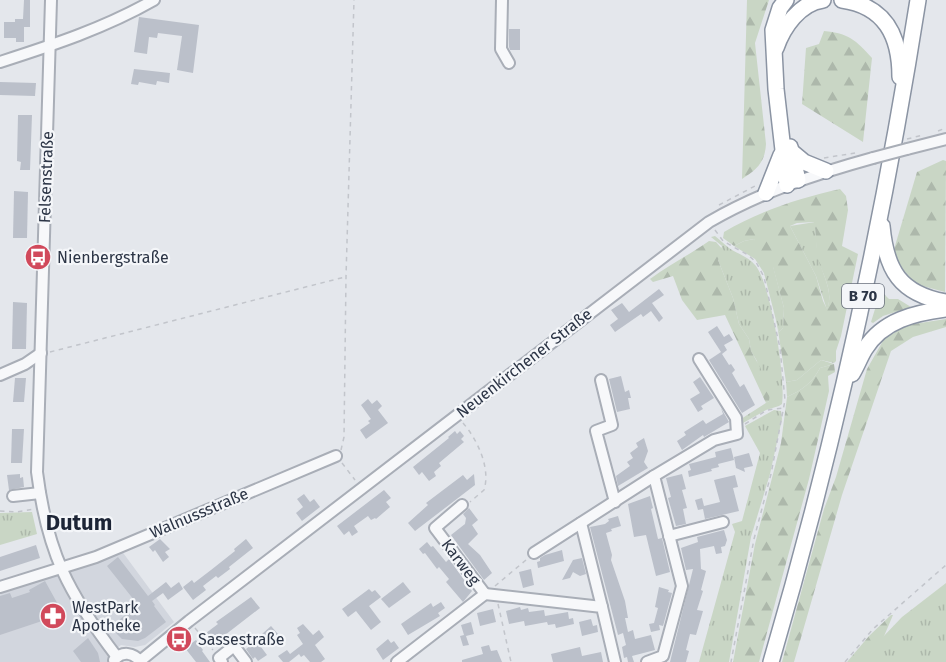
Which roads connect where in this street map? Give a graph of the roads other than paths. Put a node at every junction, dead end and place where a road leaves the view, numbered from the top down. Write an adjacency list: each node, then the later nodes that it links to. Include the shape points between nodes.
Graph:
1 (51, 0): 8 (street, Felsenstraße)
2 (154, 0): 8 (street, via 76,38)
3 (502, 0): 11 (street, via 501,49)
4 (786, 0): 9 (highway, via 772,30)
5 (823, 0): 9 (highway, via 803,8 790,21 780,34)
6 (842, 0): 12 (highway, B 70, via 872,10 891,30 900,68)
7 (918, 0): 12 (highway, B 70)
8 (50, 45): 10 (street); 21 (street, Felsenstraße)
9 (773, 56): 14 (highway)
10 (0, 62)
11 (509, 63)
12 (899, 111): 18 (highway, B 70)
13 (946, 139): 15 (street, Neuenkirchener Straße, bridge)
14 (787, 151): 15 (highway); 16 (highway); 17 (highway)
15 (826, 171): 16 (street, Neuenkirchener Straße)
16 (793, 183): 17 (street, Neuenkirchener Straße)
17 (766, 193): 42 (street, Neuenkirchener Straße, via 709,222)
18 (881, 208): 19 (highway, B 70, via 884,249 891,270 909,288); 25 (highway, B 70)
19 (946, 302)
20 (946, 309): 25 (highway, B 70, via 920,312 887,325 866,348)
21 (41, 353): 23 (street); 28 (street, Felsenstraße, via 37,472)
22 (699, 359): 27 (street, via 736,418 738,434 714,440)
23 (0, 375)
24 (601, 380): 30 (street, via 612,424 596,431)
25 (845, 383): 47 (highway, B 70)
26 (336, 456): 36 (street, Walnussstraße)
27 (654, 476): 30 (street); 34 (street)
28 (40, 493): 29 (street); 36 (street, Felsenstraße, via 50,542)
29 (14, 496)
30 (615, 502): 33 (street)
31 (462, 505): 38 (street, Karweg, via 435,528)
32 (723, 522): 34 (street)
33 (581, 523): 35 (street); 39 (street)
34 (669, 536): 43 (street, via 682,586 663,656)
35 (534, 553)
36 (61, 569): 37 (street); 40 (street, Felsenstraße)
37 (0, 587)
38 (490, 594): 39 (street); 45 (street, Karweg)
39 (602, 607): 46 (street)
40 (115, 659): 42 (street, via 129,654)
41 (221, 660): 44 (street, via 234,646)
42 (140, 661)
43 (655, 661)
44 (246, 662)
45 (398, 662)
46 (615, 662)
47 (771, 662)

